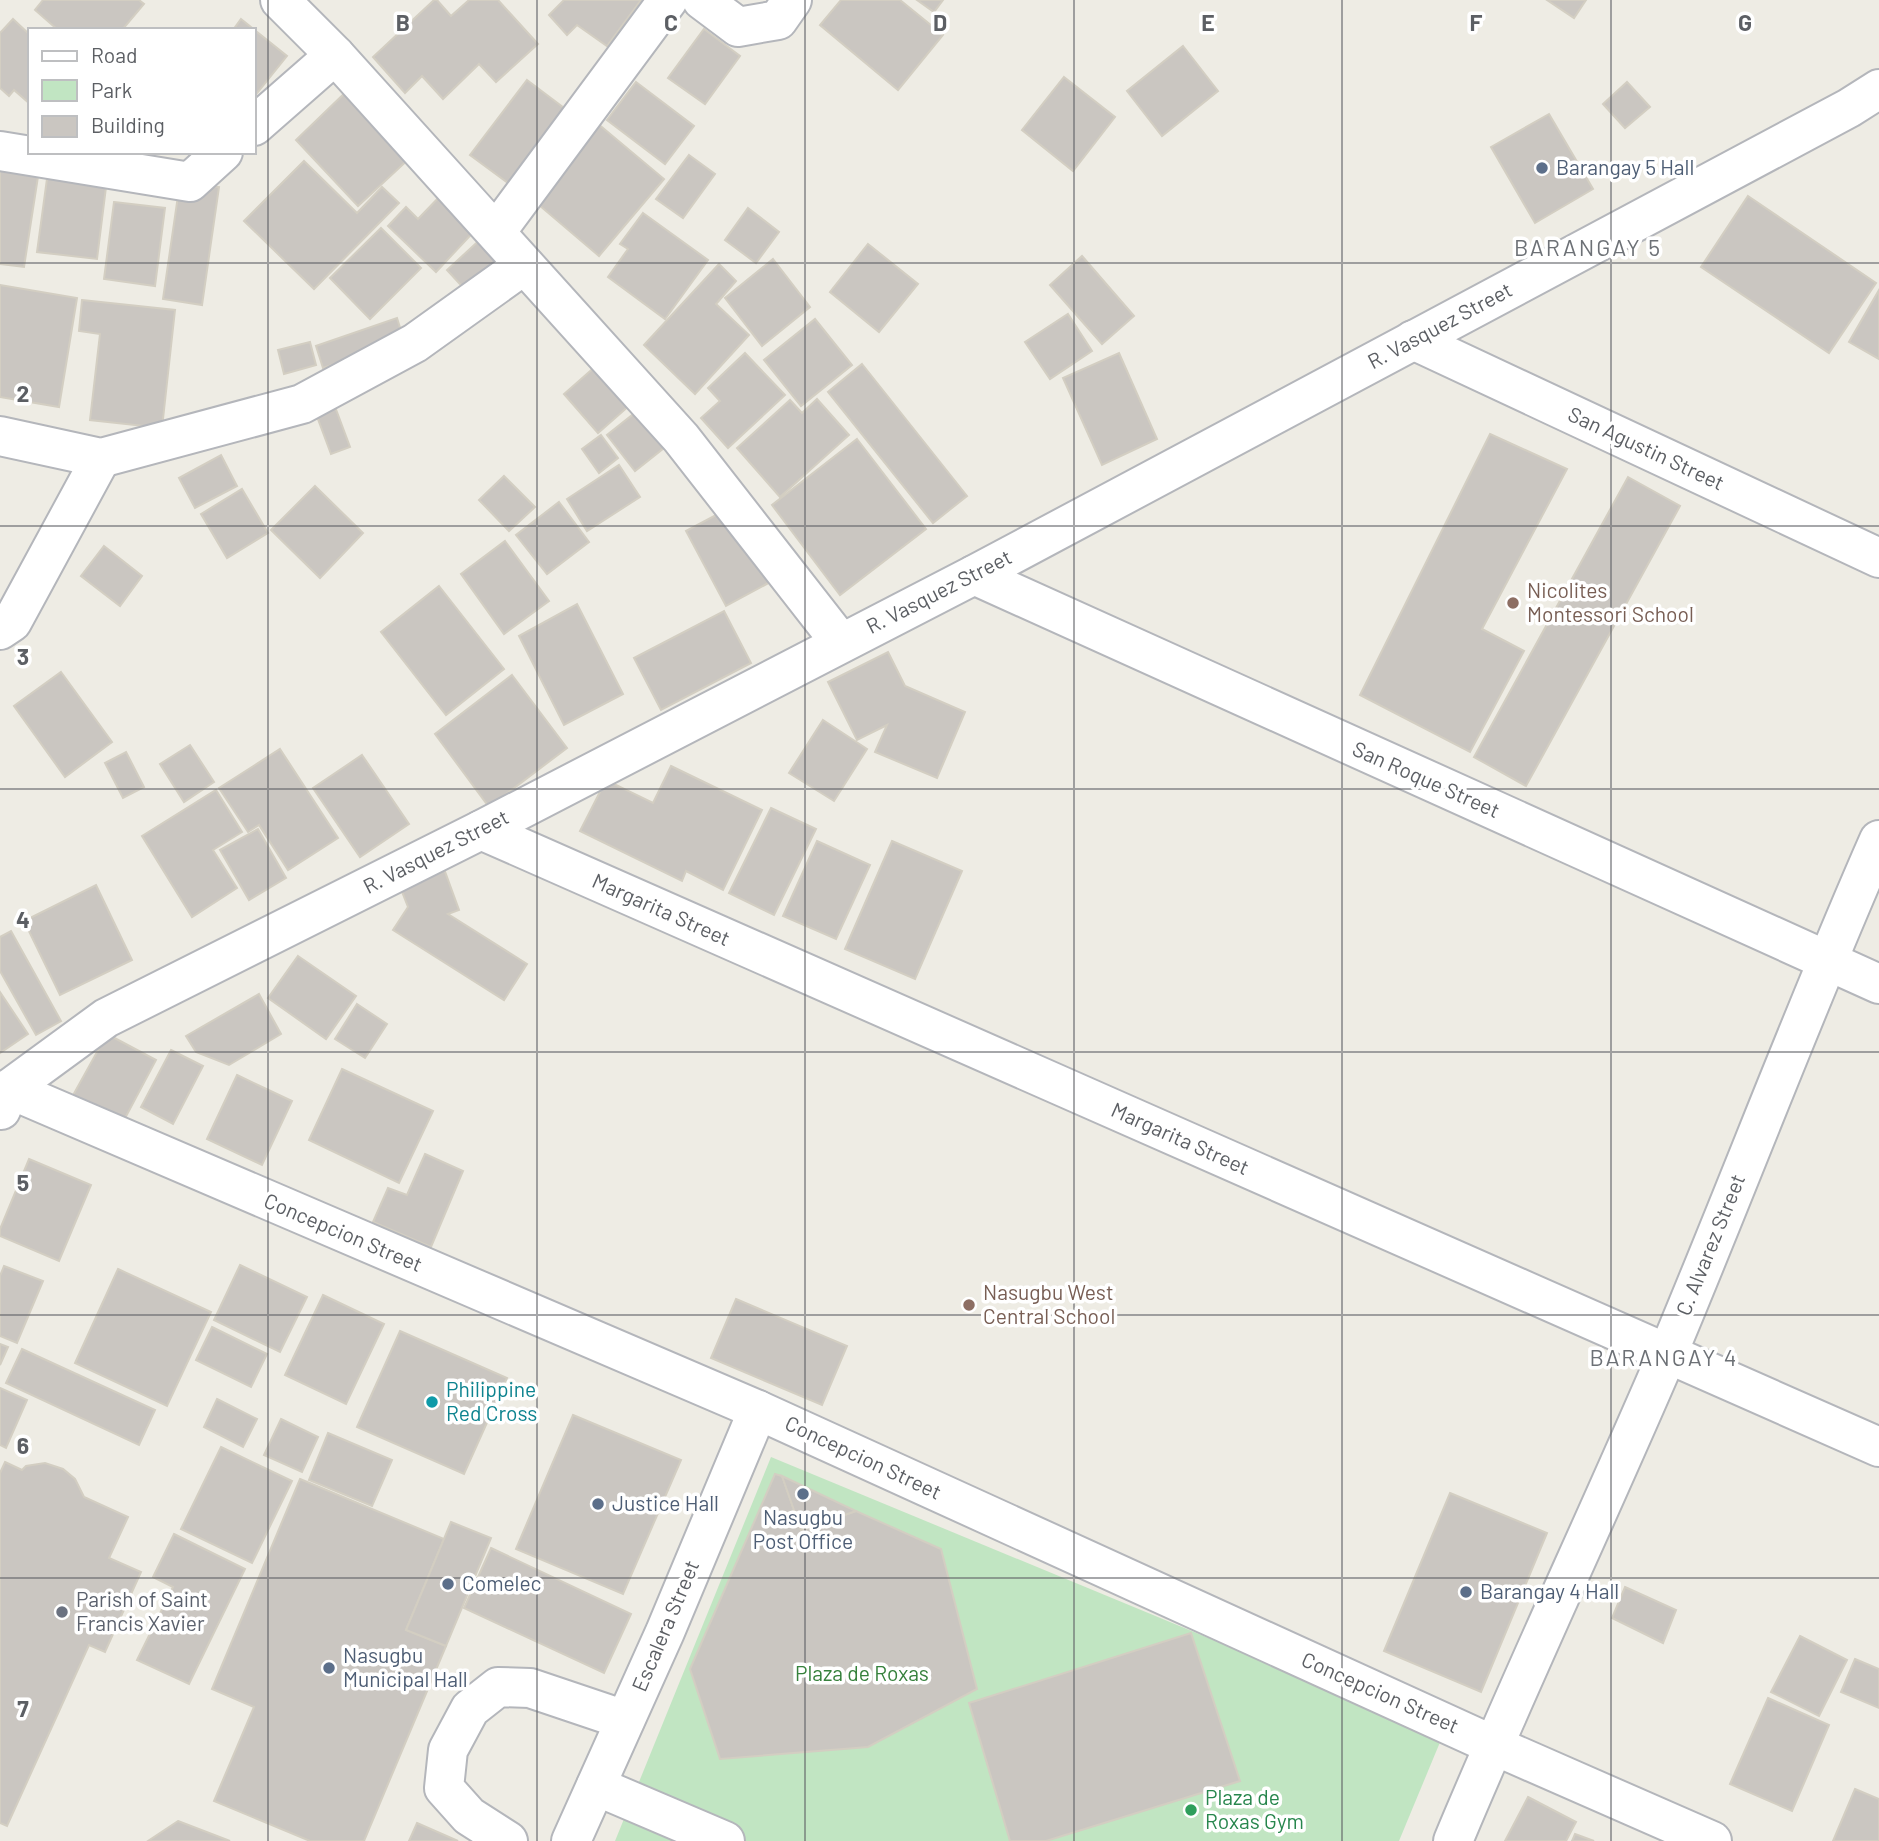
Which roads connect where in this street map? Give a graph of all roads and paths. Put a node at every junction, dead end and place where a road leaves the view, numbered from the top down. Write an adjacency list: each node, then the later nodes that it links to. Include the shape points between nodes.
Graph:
1 (280, 0): 5 (street)
2 (668, 0): 10 (street)
3 (702, 0): 4 (street, via 738,27 778,20)
4 (792, 0)
5 (335, 55): 7 (street); 10 (street)
6 (1869, 108): 12 (street, R. Vasquez Street)
7 (256, 124)
8 (0, 151): 9 (street, via 190,182)
9 (221, 154)
10 (496, 232): 11 (street)
11 (524, 265): 14 (street, via 415,343 302,404); 18 (street, via 681,438)
12 (1413, 340): 15 (street, San Agustin Street); 16 (street, R. Vasquez Street)
13 (0, 436): 14 (street)
14 (101, 458): 17 (street, via 12,622)
15 (1879, 558)
16 (974, 575): 18 (street, R. Vasquez Street); 21 (street, San Roque Street)
17 (0, 630)
18 (841, 643): 19 (street, R. Vasquez Street)
19 (481, 830): 23 (street, R. Vasquez Street, via 106,1018); 24 (street, Margarita Street)
20 (1879, 840): 21 (street, C. Alvarez Street)
21 (1826, 960): 22 (street, San Roque Street); 24 (street, C. Alvarez Street)
22 (1879, 984)
23 (3, 1098): 25 (street, Concepcion Street)
24 (1667, 1355): 26 (street, Margarita Street); 28 (street, C. Alvarez Street)
25 (758, 1410): 27 (street, Escalera Street); 28 (street, Concepcion Street)
26 (1879, 1447)
27 (625, 1720): 29 (street, Escalera Street); 30 (street, via 530,1688 498,1687 470,1709 448,1750 444,1788 469,1816)
28 (1493, 1745): 33 (street, C. Alvarez Street); 34 (street, Concepcion Street)
29 (596, 1786): 31 (street, Escalera Street); 32 (street)
30 (508, 1841)
31 (571, 1841)
32 (725, 1841)
33 (1453, 1841)
34 (1712, 1841)

